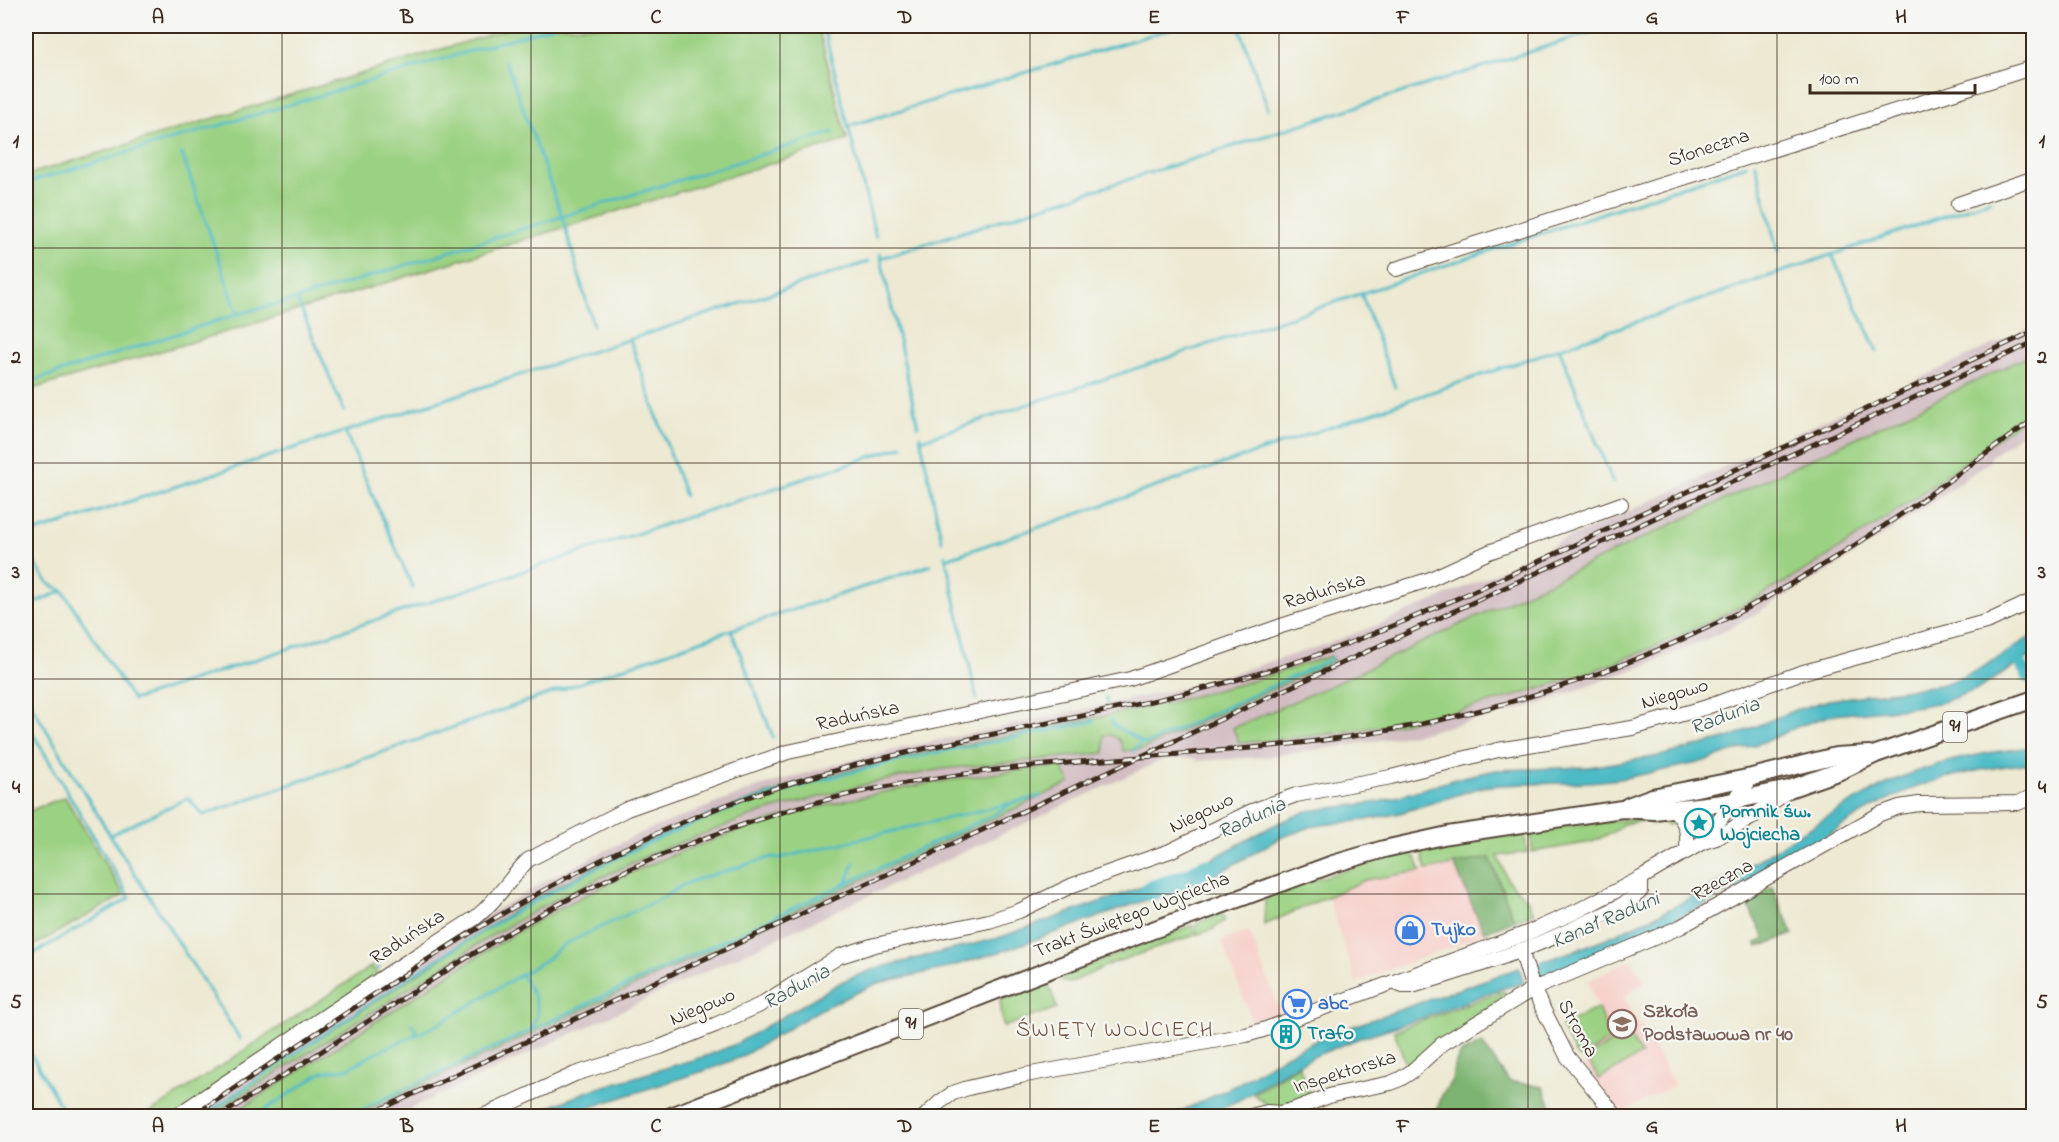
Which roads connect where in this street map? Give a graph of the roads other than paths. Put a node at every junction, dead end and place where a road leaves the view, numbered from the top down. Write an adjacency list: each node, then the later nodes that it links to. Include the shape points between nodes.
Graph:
1 (2034, 67): 4 (street, Słoneczna)
2 (2034, 178): 3 (street)
3 (1958, 204)
4 (1396, 269)
5 (1621, 504): 21 (street, Raduńska, via 1489,552 1428,580 1130,679 788,752 627,809 528,860 475,918)
6 (2034, 600): 22 (street, Niegowo, via 1989,621 1800,674 1632,728 1498,750 1391,777 1296,795 1252,811 1170,851 1073,885 1019,911 840,956 758,1005 715,1025 574,1074)
7 (2034, 699): 8 (main road, Trakt Świętego Wojciecha / 91)
8 (1875, 754): 9 (main road, Trakt Świętego Wojciecha / 91, via 1836,756); 10 (main road, Trakt Świętego Wojciecha / 91)
9 (1752, 777): 12 (street, Trakt Świętego Wojciecha); 13 (main road, Trakt Świętego Wojciecha / 91, via 1652,797)
10 (1789, 789): 12 (main road, Trakt Świętego Wojciecha / 91); 15 (street, Trakt Świętego Wojciecha, via 1751,818)
11 (2034, 796): 20 (street, Rzeczna, via 2018,803 1919,804 1880,814 1680,927)
12 (1733, 802): 14 (main road, Trakt Świętego Wojciecha / 91); 15 (street, Trakt Świętego Wojciecha)
13 (1622, 808): 14 (main road, Trakt Świętego Wojciecha / 91); 23 (main road, Trakt Świętego Wojciecha / 91, via 1448,835 1333,864)
14 (1673, 808): 16 (street, via 1685,820)
15 (1703, 842): 16 (street, Trakt Świętego Wojciecha)
16 (1687, 851): 17 (street, Trakt Świętego Wojciecha)
17 (1641, 878): 18 (street, via 1641,891 1627,903); 19 (street, Trakt Świętego Wojciecha, via 1527,933)
18 (1523, 957): 19 (street, via 1412,986); 20 (street, Stroma)
19 (1393, 982): 24 (street, Trakt Świętego Wojciecha, via 1245,1035 968,1088 940,1102)
20 (1532, 986): 25 (street, Inspektorska, via 1442,1044 1400,1079 1332,1095 1281,1113); 26 (street, Stroma, via 1573,1065)
21 (176, 1116)
22 (483, 1116)
23 (672, 1116)
24 (925, 1116)
25 (1251, 1116)
26 (1616, 1116)

